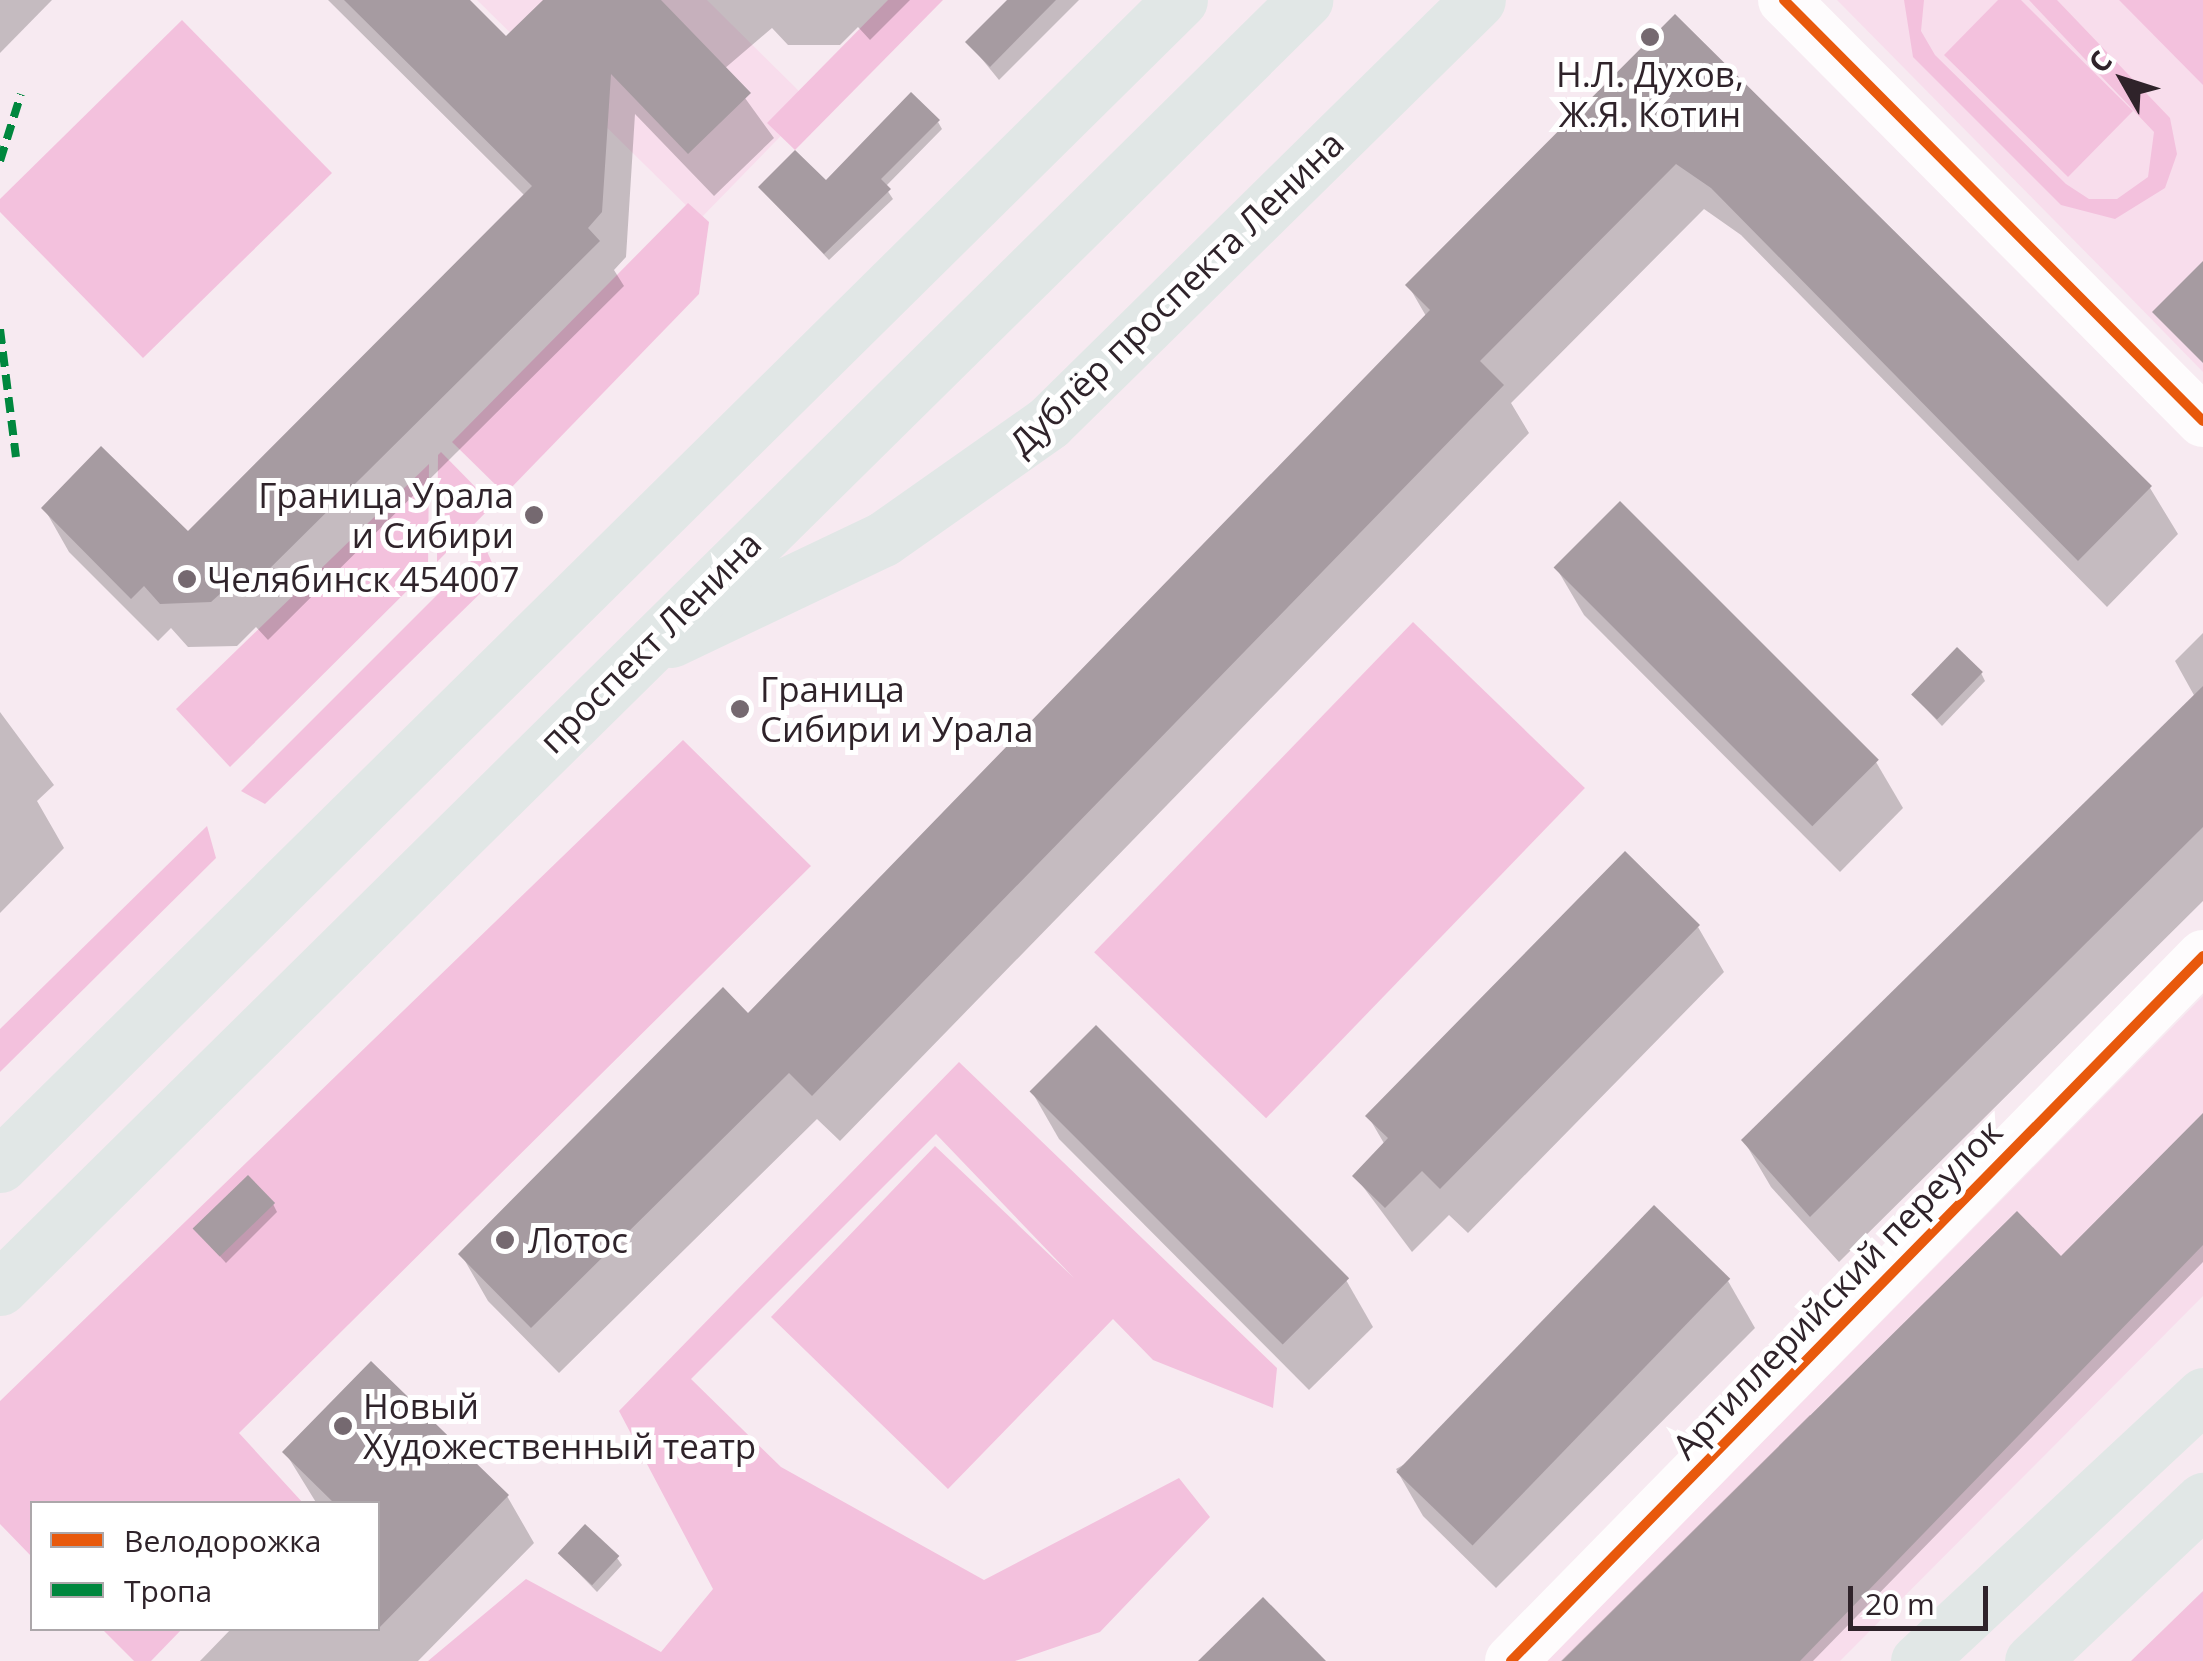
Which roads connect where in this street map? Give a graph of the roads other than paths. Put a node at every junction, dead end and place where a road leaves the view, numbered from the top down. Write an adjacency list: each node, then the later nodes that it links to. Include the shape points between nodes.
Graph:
1 (1180, 0): 8 (main road)
2 (1305, 0): 6 (main road, проспект Ленина)
3 (1478, 0): 6 (main road, Дублёр проспекта Ленина, via 1048,423 979,478 883,540)
4 (1784, 0): 5 (street)
5 (2203, 422)
6 (632, 658): 9 (main road, проспект Ленина)
7 (2203, 956): 12 (street, Артиллерийский переулок)
8 (0, 1165)
9 (0, 1288)
10 (2203, 1396): 13 (main road)
11 (2203, 1500): 14 (main road)
12 (1510, 1661)
13 (1918, 1661)
14 (2032, 1661)

